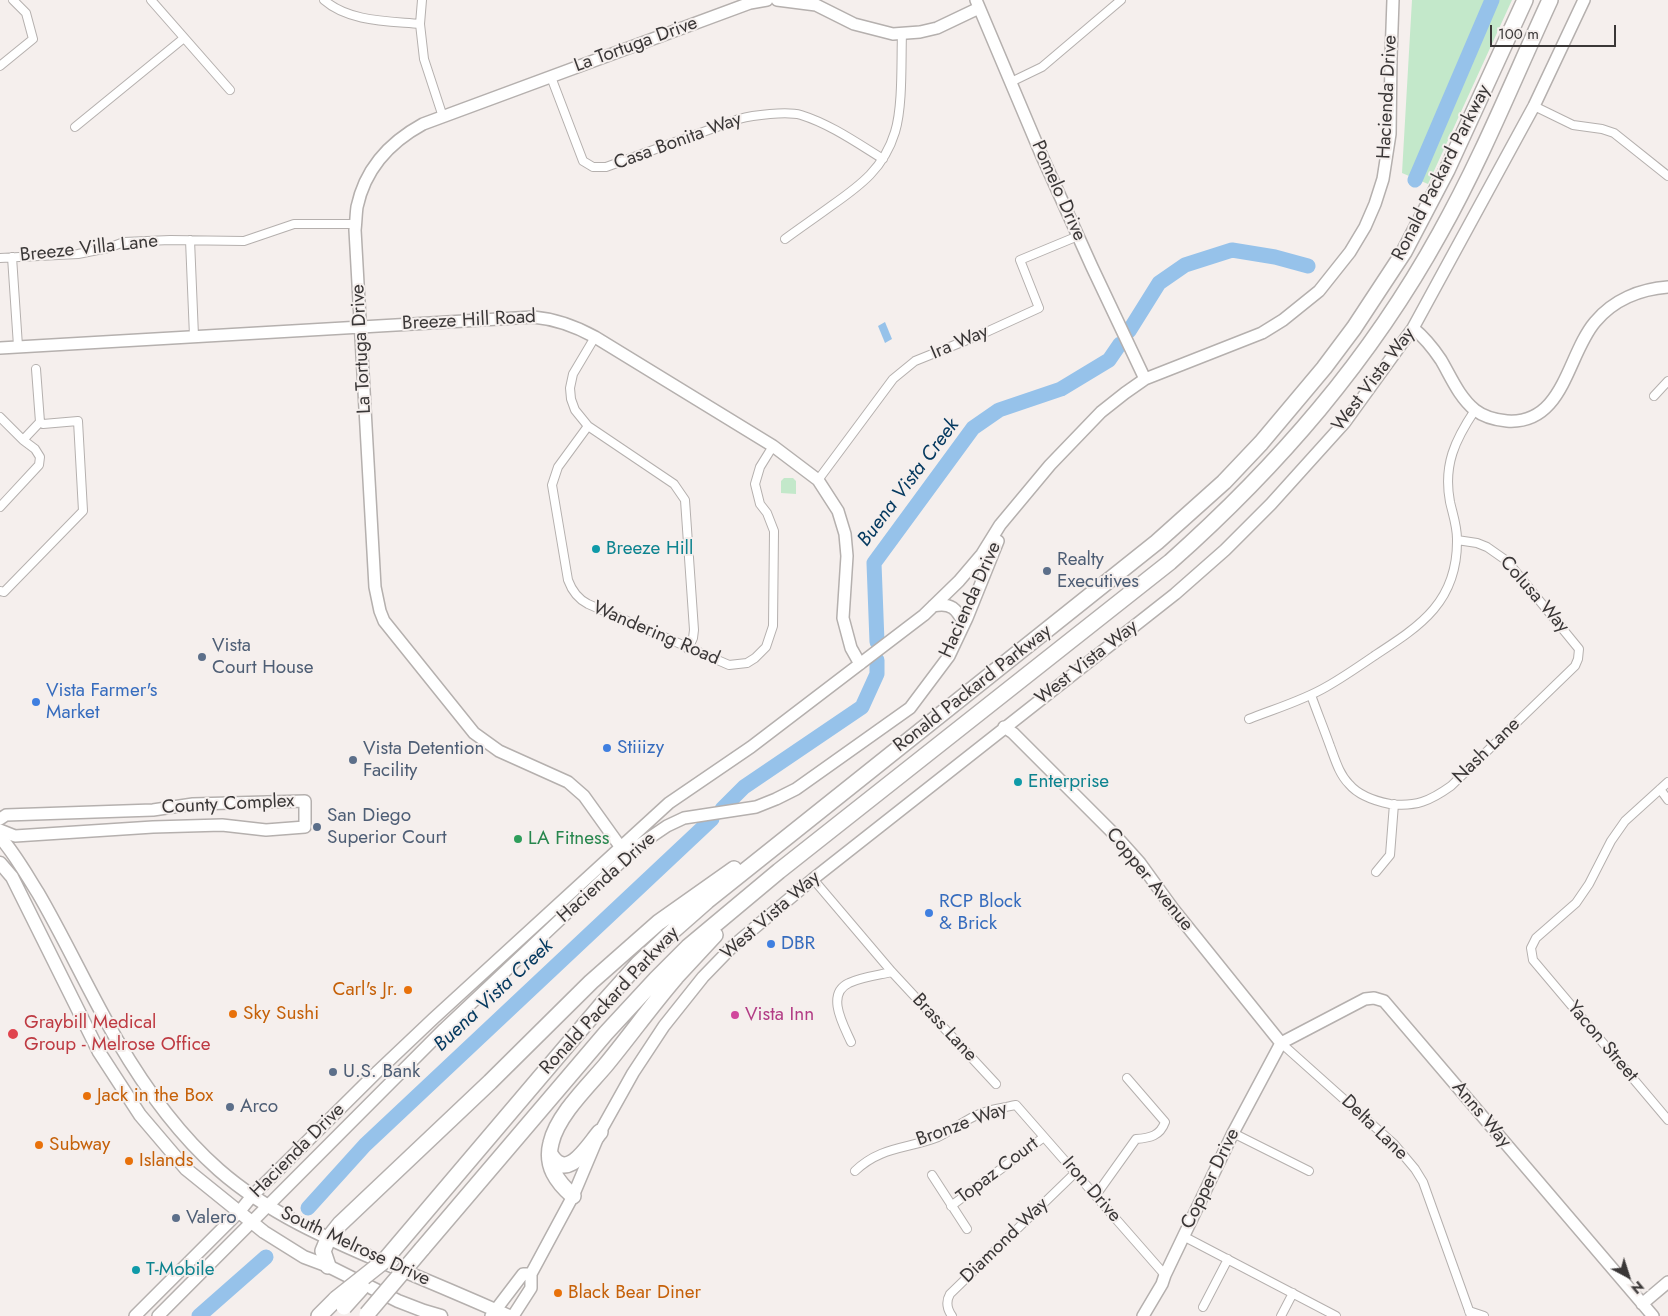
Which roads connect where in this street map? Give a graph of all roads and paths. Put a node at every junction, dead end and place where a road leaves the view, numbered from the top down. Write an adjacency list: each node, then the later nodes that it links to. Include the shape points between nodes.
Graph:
1 (14, 0): 16 (street, via 26,13 33,39)
2 (150, 0): 15 (street)
3 (324, 0): 13 (street, via 360,17)
4 (422, 0): 13 (street)
5 (767, 0): 17 (street, La Tortuga Drive, via 750,3)
6 (777, 0): 14 (street, via 816,5 854,24 893,34)
7 (1121, 0): 18 (street, via 1042,67)
8 (1394, 0): 39 (street, Hacienda Drive, via 1390,134 1383,179 1365,227 1350,252 1318,291 1283,320 1262,333)
9 (1525, 0): 68 (highway, Ronald Packard Parkway, via 1447,170 1404,252 1344,341 1267,436 1224,482 1157,542)
10 (1550, 0): 73 (highway, Ronald Packard Parkway, via 1463,188 1412,282 1368,346 1294,440 1250,488 1170,562)
11 (1584, 0): 20 (street, West Vista Way)
12 (978, 4): 14 (street, via 937,28); 18 (street, Pomelo Drive)
13 (420, 24): 21 (street, via 424,59)
14 (902, 33): 23 (street, via 899,109 895,132)
15 (184, 38): 19 (street); 22 (street)
16 (0, 66)
17 (551, 76): 21 (street, La Tortuga Drive); 23 (street, Casa Bonita Way, via 583,161 593,168 606,167 755,114 799,114 828,126)
18 (1011, 82): 26 (street, Pomelo Drive)
19 (230, 90)
20 (1534, 106): 24 (street, via 1572,125 1614,133); 33 (street, West Vista Way)
21 (443, 117): 25 (street, La Tortuga Drive, via 404,134 384,153 363,186)
22 (75, 127)
23 (883, 159): 27 (street, via 859,186)
24 (1668, 176)
25 (356, 224): 28 (street, Breeze Villa Lane, via 294,224 244,241); 32 (street, La Tortuga Drive)
26 (1078, 236): 39 (street, Pomelo Drive); 48 (street, Ira Way, via 1020,260 1039,308 915,361 893,379)
27 (785, 239)
28 (190, 240): 30 (street, Breeze Villa Lane, via 124,242 78,254); 34 (street)
29 (0, 258): 30 (street, Breeze Villa Lane)
30 (12, 258): 36 (street)
31 (1668, 287): 42 (street, via 1629,295 1595,321 1580,345 1560,392 1536,414 1512,421 1487,417)
32 (361, 326): 34 (street, Breeze Hill Road); 35 (street, Breeze Hill Road, via 533,316 574,326); 69 (street, La Tortuga Drive, via 376,587 384,621 474,733 499,751 568,782 584,796)
33 (1414, 328): 42 (street); 60 (street, West Vista Way, via 1345,422 1225,550 1175,594)
34 (194, 336): 36 (street, Breeze Hill Road)
35 (595, 338): 45 (street, via 573,374 570,388 575,410); 47 (street, Breeze Hill Road)
36 (18, 346): 37 (street, Breeze Hill Road)
37 (0, 348)
38 (36, 370): 44 (street)
39 (1145, 379): 49 (street, Hacienda Drive, via 1101,412)
40 (1668, 381): 41 (street)
41 (1654, 396)
42 (1475, 410): 51 (street, via 1456,443 1449,466 1447,482)
43 (0, 417): 46 (street)
44 (40, 422): 46 (street); 52 (street, via 78,421 82,511 4,592)
45 (588, 426): 55 (street, via 674,484 685,500 694,630); 55 (street, Wandering Road, via 558,467 552,485 572,589 582,601)
46 (23, 440): 50 (street, via 40,457 39,465)
47 (773, 446): 48 (street, Breeze Hill Road); 55 (street, Wandering Road, via 760,467 755,484 760,504 774,531 773,626 766,647 747,663 729,665)
48 (818, 480): 56 (street, Breeze Hill Road, via 838,511 845,534 847,564 843,618 850,648)
49 (1025, 496): 53 (street, Hacienda Drive, via 1000,525 982,554); 54 (street, Hacienda Drive, via 993,549)
50 (0, 506)
51 (1457, 540): 57 (street, Colusa Way, via 1477,543 1507,561 1579,649 1578,659); 58 (street, via 1453,572 1446,591 1426,619)
52 (0, 591)
53 (933, 606): 54 (street, via 951,606); 56 (street, Hacienda Drive)
54 (964, 624): 69 (street, Hacienda Drive, via 949,656 910,708 796,789 756,806 684,818)
55 (688, 649)
56 (860, 664): 69 (street, Hacienda Drive, via 751,747 669,803)
57 (1568, 673): 64 (street, Nash Lane, via 1451,786 1428,801)
58 (1311, 695): 59 (street); 64 (street, via 1348,784 1373,800)
59 (1249, 719)
60 (1004, 728): 72 (street, West Vista Way); 76 (street, Copper Avenue, via 1013,733 1140,862 1174,911)
61 (1668, 782): 62 (street)
62 (1660, 790): 63 (street); 80 (street, Yacon Street, via 1625,821 1576,903 1536,938 1531,948 1533,960)
63 (1668, 800)
64 (1394, 804): 71 (street, via 1390,855)
65 (0, 820): 66 (street, County Complex, via 6,814 305,801 305,827 266,830 222,825 183,826 14,836)
66 (0, 830)
67 (0, 837): 90 (main road, South Melrose Drive, via 39,895 117,1041 159,1105 196,1149)
68 (774, 846): 98 (highway, via 728,872 628,949); 106 (highway, Ronald Packard Parkway, bridge, via 638,964 384,1261)
69 (624, 852): 90 (street, Hacienda Drive, via 433,1019); 92 (street, Hacienda Drive)
70 (0, 863): 94 (main road, South Melrose Drive, via 12,876 99,1052 140,1115 186,1168)
71 (1376, 872)
72 (813, 879): 74 (street, Brass Lane); 81 (street, West Vista Way, via 734,945 704,977 664,1026)
73 (762, 885): 84 (highway, via 676,977 569,1109 558,1126); 110 (highway, Ronald Packard Parkway, bridge, via 688,947 606,1033)
74 (892, 972): 75 (street, via 849,983 839,990 839,1014); 78 (street, Brass Lane)
75 (851, 1042)
76 (1282, 1043): 82 (street, Copper Drive); 105 (street, Anns Way, via 1365,999 1384,1001); 109 (street, Delta Lane, via 1394,1144 1415,1169 1423,1182)
77 (1127, 1078): 89 (street, via 1164,1122 1151,1138 1136,1139)
78 (996, 1084)
79 (1016, 1105): 83 (street, Iron Drive); 85 (street, Bronze Way, via 974,1117 938,1137 884,1152)
80 (1668, 1120)
81 (600, 1132): 84 (highway, via 574,1163 562,1166); 91 (street, West Vista Way)
82 (1233, 1133): 86 (street); 97 (street, Copper Drive)
83 (1044, 1137): 87 (street, Iron Drive); 93 (street, Topaz Court)
84 (550, 1154): 91 (highway, via 554,1176)
85 (855, 1171)
86 (1309, 1171)
87 (1076, 1172): 89 (street, Iron Drive); 117 (street, Diamond Way, via 950,1294 948,1311)
88 (932, 1176): 93 (street)
89 (1096, 1195): 102 (street, Iron Drive)
90 (252, 1196): 92 (main road, South Melrose Drive); 94 (street, Hacienda Drive)
91 (573, 1196): 101 (street, West Vista Way)
92 (268, 1206): 95 (street, Hacienda Drive); 98 (main road, South Melrose Drive)
93 (952, 1206): 96 (street)
94 (239, 1212): 95 (main road, South Melrose Drive); 111 (street, Hacienda Drive)
95 (252, 1222): 100 (main road, South Melrose Drive, via 304,1257); 112 (street, Hacienda Drive)
96 (967, 1229)
97 (1184, 1236): 99 (street); 102 (street, Copper Drive)
98 (328, 1239): 100 (highway, via 323,1251); 108 (main road, South Melrose Drive)
99 (1228, 1259): 104 (street); 107 (street)
100 (328, 1266): 114 (main road, South Melrose Drive, via 398,1301)
101 (531, 1274): 108 (street, West Vista Way, via 524,1274); 116 (street, West Vista Way, via 531,1288)
102 (1166, 1274): 118 (street, Copper Drive)
103 (1668, 1282): 105 (street)
104 (1293, 1293): 119 (street); 120 (street)
105 (1642, 1304): 122 (street, Anns Way)
106 (339, 1307): 113 (highway, Ronald Packard Parkway)
107 (1203, 1307)
108 (493, 1313): 115 (main road, South Melrose Drive)
109 (1470, 1313): 121 (street)
110 (366, 1315)
111 (135, 1316)
112 (158, 1316)
113 (319, 1316)
114 (441, 1316)
115 (509, 1316)
116 (513, 1316)
117 (952, 1316)
118 (1142, 1316)
119 (1281, 1316)
120 (1336, 1316)
121 (1484, 1316)
122 (1653, 1316)

